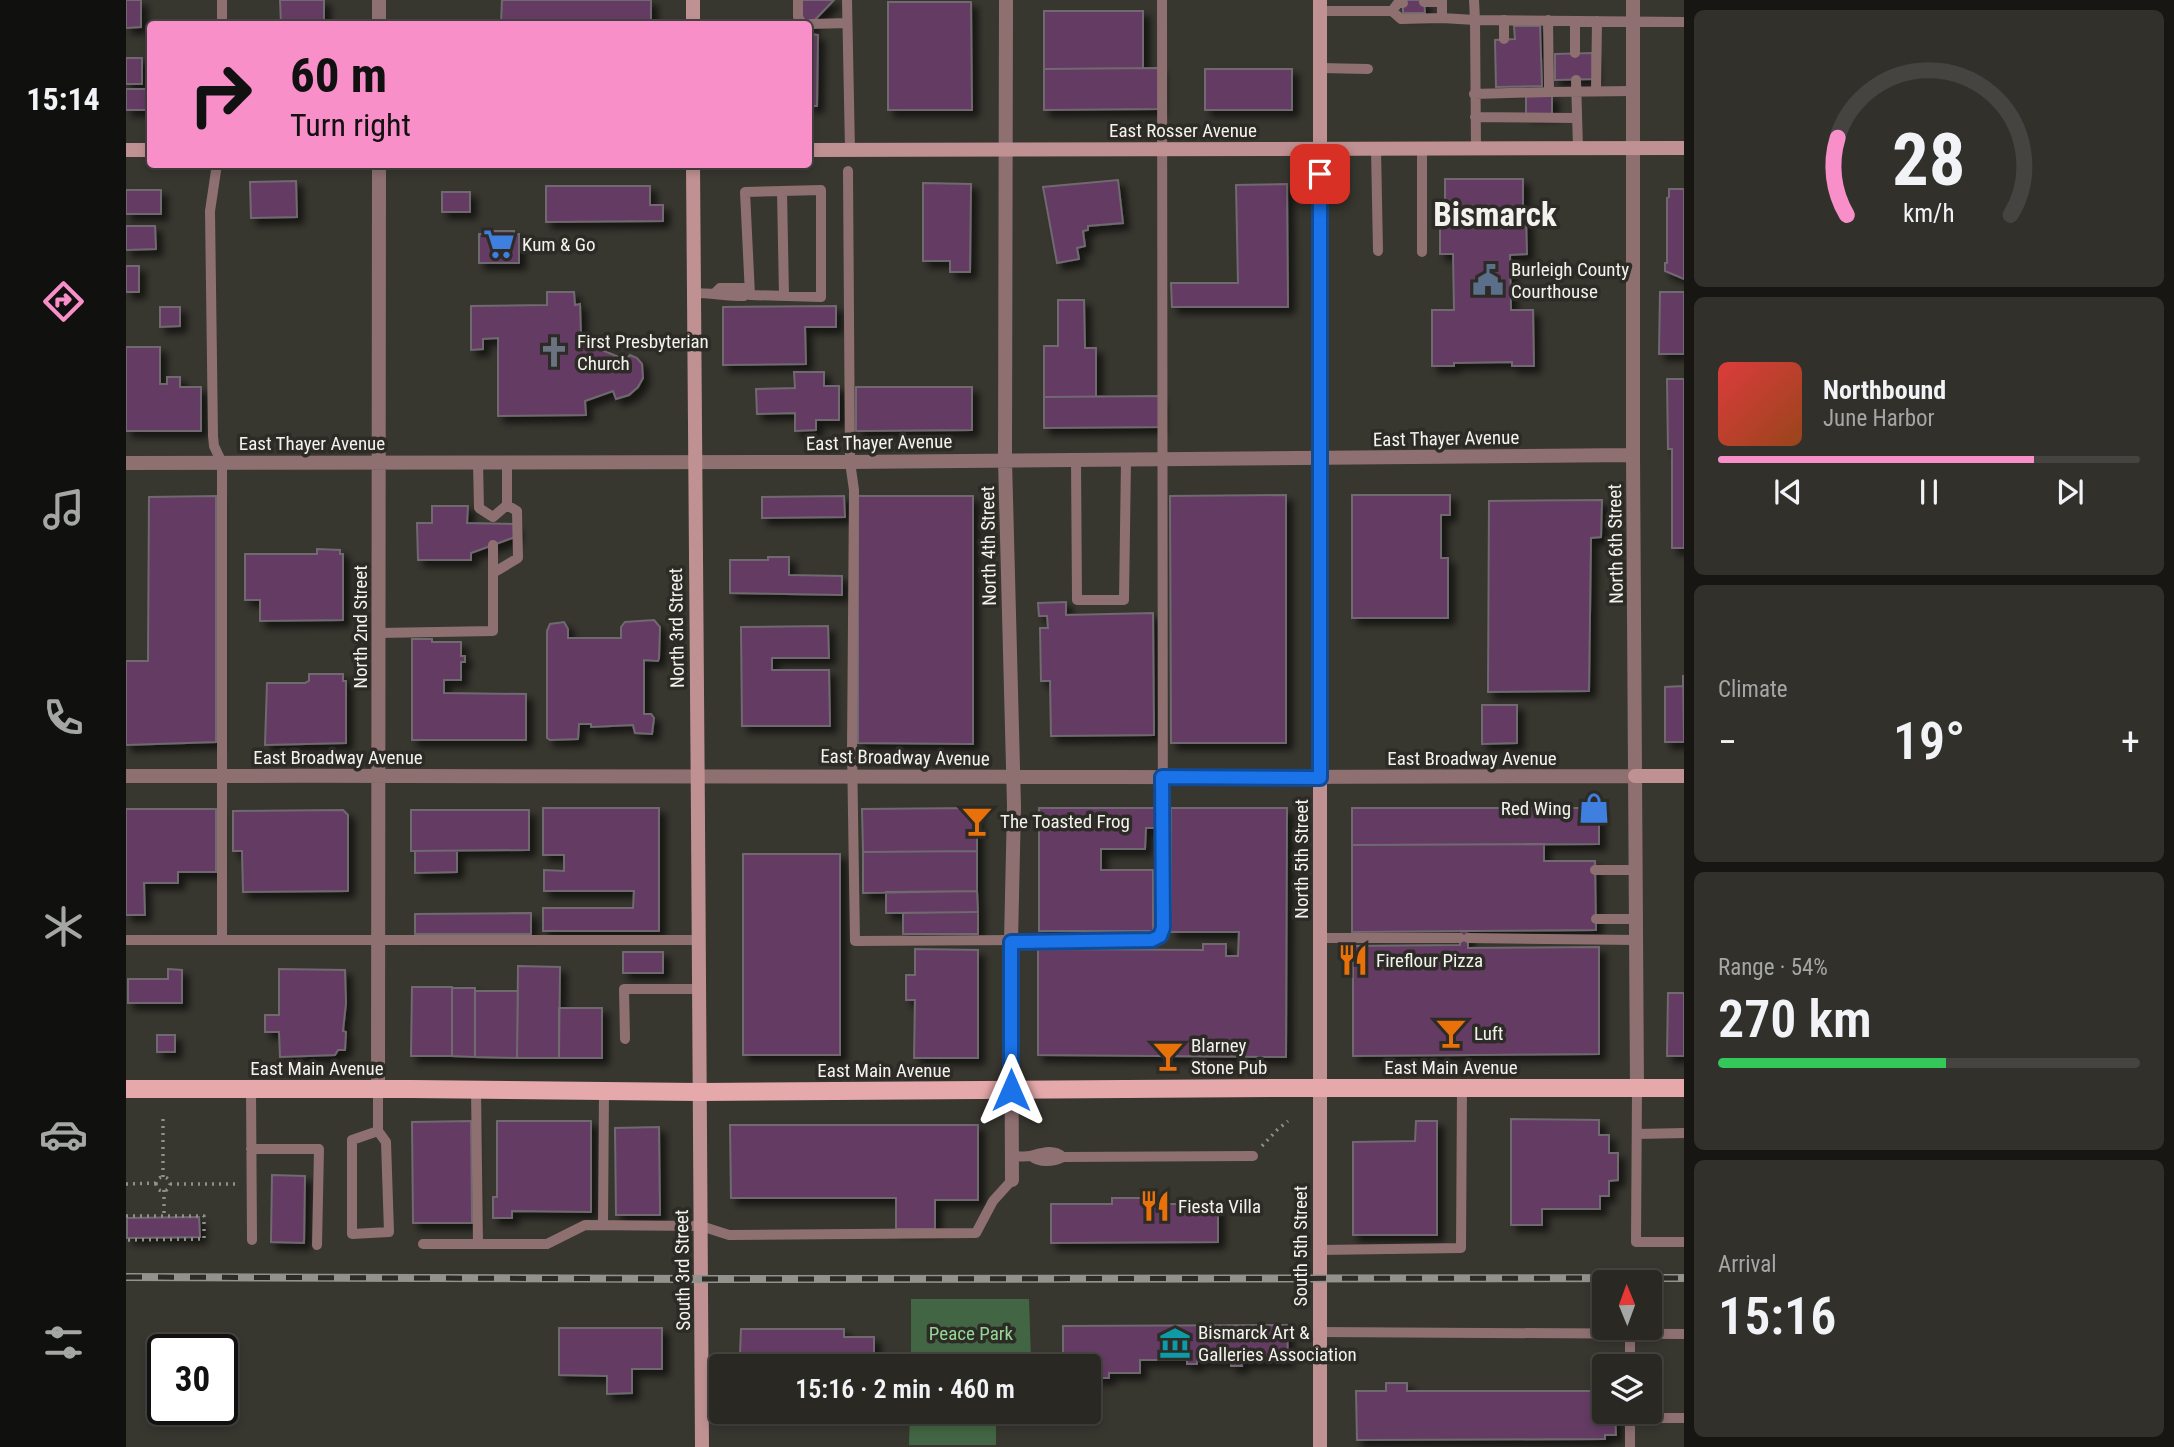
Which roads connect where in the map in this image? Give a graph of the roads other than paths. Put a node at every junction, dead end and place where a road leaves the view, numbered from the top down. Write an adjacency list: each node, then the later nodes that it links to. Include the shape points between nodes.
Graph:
1 (222, 0): 19 (lane)
2 (379, 0): 20 (street)
3 (693, 0): 21 (street)
4 (798, 0): 22 (lane, via 798,17)
5 (847, 0): 28 (lane)
6 (1006, 0): 52 (street, North 4th Street)
7 (1162, 0): 43 (lane)
8 (1475, 0): 16 (lane)
9 (1633, 0): 25 (street, North 6th Street)
10 (1442, 1): 11 (lane); 15 (lane)
11 (1424, 2)
12 (1403, 3): 14 (lane)
13 (1320, 6): 14 (lane); 31 (street, North 5th Street)
14 (1392, 11): 15 (lane, via 1401,19)
15 (1442, 18): 16 (lane)
16 (1475, 20): 17 (lane); 37 (lane)
17 (1504, 20): 18 (lane); 29 (lane)
18 (1548, 20): 23 (lane); 36 (lane)
19 (222, 21)
20 (379, 21)
21 (693, 21)
22 (803, 21)
23 (1575, 21): 24 (lane); 30 (lane)
24 (1597, 21): 25 (lane); 34 (lane)
25 (1633, 22): 26 (lane); 35 (street, North 6th Street)
26 (1684, 22)
27 (812, 23): 28 (lane)
28 (847, 23): 51 (lane)
29 (1504, 39)
30 (1575, 53)
31 (1320, 68): 32 (lane); 44 (street, North 5th Street)
32 (1368, 68)
33 (1576, 85): 34 (lane); 36 (lane); 39 (lane)
34 (1596, 91): 35 (lane)
35 (1633, 91): 41 (street, North 6th Street)
36 (1549, 92): 37 (lane)
37 (1474, 94): 38 (lane)
38 (1475, 117): 39 (lane); 47 (lane)
39 (1576, 118): 40 (lane)
40 (1578, 148): 41 (street, East Rosser Avenue); 47 (street, East Rosser Avenue)
41 (1633, 148): 42 (street, East Rosser Avenue); 63 (street, North 6th Street)
42 (1684, 148)
43 (1162, 149): 44 (street, East Rosser Avenue); 52 (street, East Rosser Avenue); 68 (lane)
44 (1320, 149): 45 (street, East Rosser Avenue); 64 (street, North 5th Street)
45 (1376, 149): 46 (street, East Rosser Avenue); 58 (lane)
46 (1422, 149): 47 (street, East Rosser Avenue); 59 (lane)
47 (1476, 149)
48 (126, 150): 49 (street)
49 (147, 150)
50 (812, 150): 51 (street, East Rosser Avenue)
51 (850, 150): 52 (street, East Rosser Avenue)
52 (1005, 150): 65 (street, North 4th Street)
53 (216, 168): 71 (lane, via 210,211 213,436)
54 (379, 168): 72 (street, North 2nd Street)
55 (693, 168): 60 (street, North 3rd Street)
56 (848, 171): 69 (lane)
57 (782, 191): 61 (lane, via 745,192); 62 (lane); 62 (lane, via 821,190 821,297)
58 (1378, 251)
59 (1422, 252)
60 (693, 293): 61 (lane, via 720,297); 75 (street, North 3rd Street)
61 (748, 293): 62 (lane)
62 (784, 296)
63 (1633, 456): 64 (street, East Thayer Avenue); 85 (street, North 6th Street)
64 (1319, 459): 68 (street, East Thayer Avenue); 89 (street, North 5th Street)
65 (1006, 460): 66 (street, East Thayer Avenue); 69 (street, East Thayer Avenue); 88 (street, North 4th Street)
66 (1076, 460): 67 (street, East Thayer Avenue); 67 (lane, via 1077,600 1124,600)
67 (1126, 460): 68 (street, East Thayer Avenue)
68 (1162, 460): 87 (lane)
69 (850, 462): 75 (street, East Thayer Avenue); 84 (lane, via 854,489)
70 (126, 463): 71 (street, East Thayer Avenue)
71 (222, 463): 72 (street, East Thayer Avenue); 82 (lane)
72 (379, 463): 73 (street, East Thayer Avenue); 79 (street, North 2nd Street)
73 (478, 463): 74 (street, East Thayer Avenue); 76 (lane, via 479,508 493,520)
74 (507, 463): 75 (street, East Thayer Avenue); 76 (lane)
75 (693, 463): 80 (street, North 3rd Street)
76 (507, 505): 78 (lane, via 517,511 518,558)
77 (493, 545): 78 (lane)
78 (493, 573): 79 (lane, via 493,631)
79 (379, 633): 83 (street, North 2nd Street)
80 (698, 775): 83 (street, East Broadway Avenue); 84 (street, East Broadway Avenue); 98 (street, North 3rd Street)
81 (126, 776): 82 (street, East Broadway Avenue)
82 (222, 776): 83 (street, East Broadway Avenue); 96 (lane)
83 (379, 776): 97 (street, North 2nd Street)
84 (852, 776): 88 (street, East Broadway Avenue); 100 (lane, via 855,942)
85 (1635, 776): 86 (street, East Broadway Avenue); 89 (street, East Broadway Avenue); 91 (street, North 6th Street)
86 (1684, 776)
87 (1162, 777): 88 (street, East Broadway Avenue); 89 (street, East Broadway Avenue); 100 (lane, via 1160,936 1152,940)
88 (1013, 778): 100 (street, North 4th Street)
89 (1320, 778): 94 (street, North 5th Street)
90 (1595, 870): 91 (lane)
91 (1636, 870): 93 (street, North 6th Street)
92 (1596, 919): 93 (lane)
93 (1636, 919): 99 (street, North 6th Street)
94 (1320, 938): 99 (lane); 103 (street, North 5th Street)
95 (126, 940): 96 (lane)
96 (222, 940): 97 (lane)
97 (379, 940): 98 (lane); 109 (street, North 2nd Street)
98 (698, 940): 101 (street, North 3rd Street)
99 (1636, 940): 105 (street, North 6th Street)
100 (1011, 942): 111 (street, North 4th Street)
101 (698, 989): 102 (lane, via 624,989); 113 (street, North 3rd Street)
102 (625, 1039)
103 (1319, 1088): 104 (main road, East Main Avenue); 111 (main road, East Main Avenue); 128 (street, South 5th Street)
104 (1462, 1088): 105 (main road, East Main Avenue); 128 (lane, via 1461,1248)
105 (1637, 1088): 106 (main road, East Main Avenue); 116 (lane)
106 (1684, 1088)
107 (126, 1089): 108 (main road, East Main Avenue)
108 (251, 1089): 109 (main road, East Main Avenue); 117 (lane)
109 (378, 1089): 110 (main road, East Main Avenue); 114 (lane)
110 (477, 1090): 112 (main road, East Main Avenue); 126 (lane)
111 (1011, 1090): 113 (main road, East Main Avenue); 118 (street, North 4th Street)
112 (604, 1091): 113 (main road, East Main Avenue); 121 (lane)
113 (700, 1092): 122 (street, South 3rd Street)
114 (378, 1130): 114 (lane, via 352,1140 352,1234 389,1233 386,1142)
115 (1684, 1133): 116 (lane)
116 (1637, 1134): 124 (lane, via 1636,1242)
117 (251, 1149): 123 (lane); 127 (lane, via 318,1149)
118 (1012, 1156): 119 (lane, via 1037,1152 1058,1152 1063,1157); 120 (street, North 4th Street)
119 (1253, 1156)
120 (1012, 1180): 122 (lane, via 993,1201 976,1233 729,1235)
121 (603, 1225): 122 (lane); 126 (lane, via 585,1225 547,1244)
122 (701, 1226): 136 (street, South 3rd Street)
123 (252, 1240)
124 (1684, 1242)
125 (423, 1244): 126 (lane)
126 (478, 1244)
127 (317, 1245)
128 (1319, 1250): 129 (street, South 5th Street)
129 (1319, 1332): 130 (lane); 137 (street, South 5th Street)
130 (1592, 1334)
131 (1662, 1334): 132 (lane)
132 (1684, 1334)
133 (1662, 1417): 134 (lane)
134 (1684, 1418)
135 (1630, 1424): 138 (lane)
136 (702, 1447)
137 (1320, 1447)
138 (1630, 1447)

